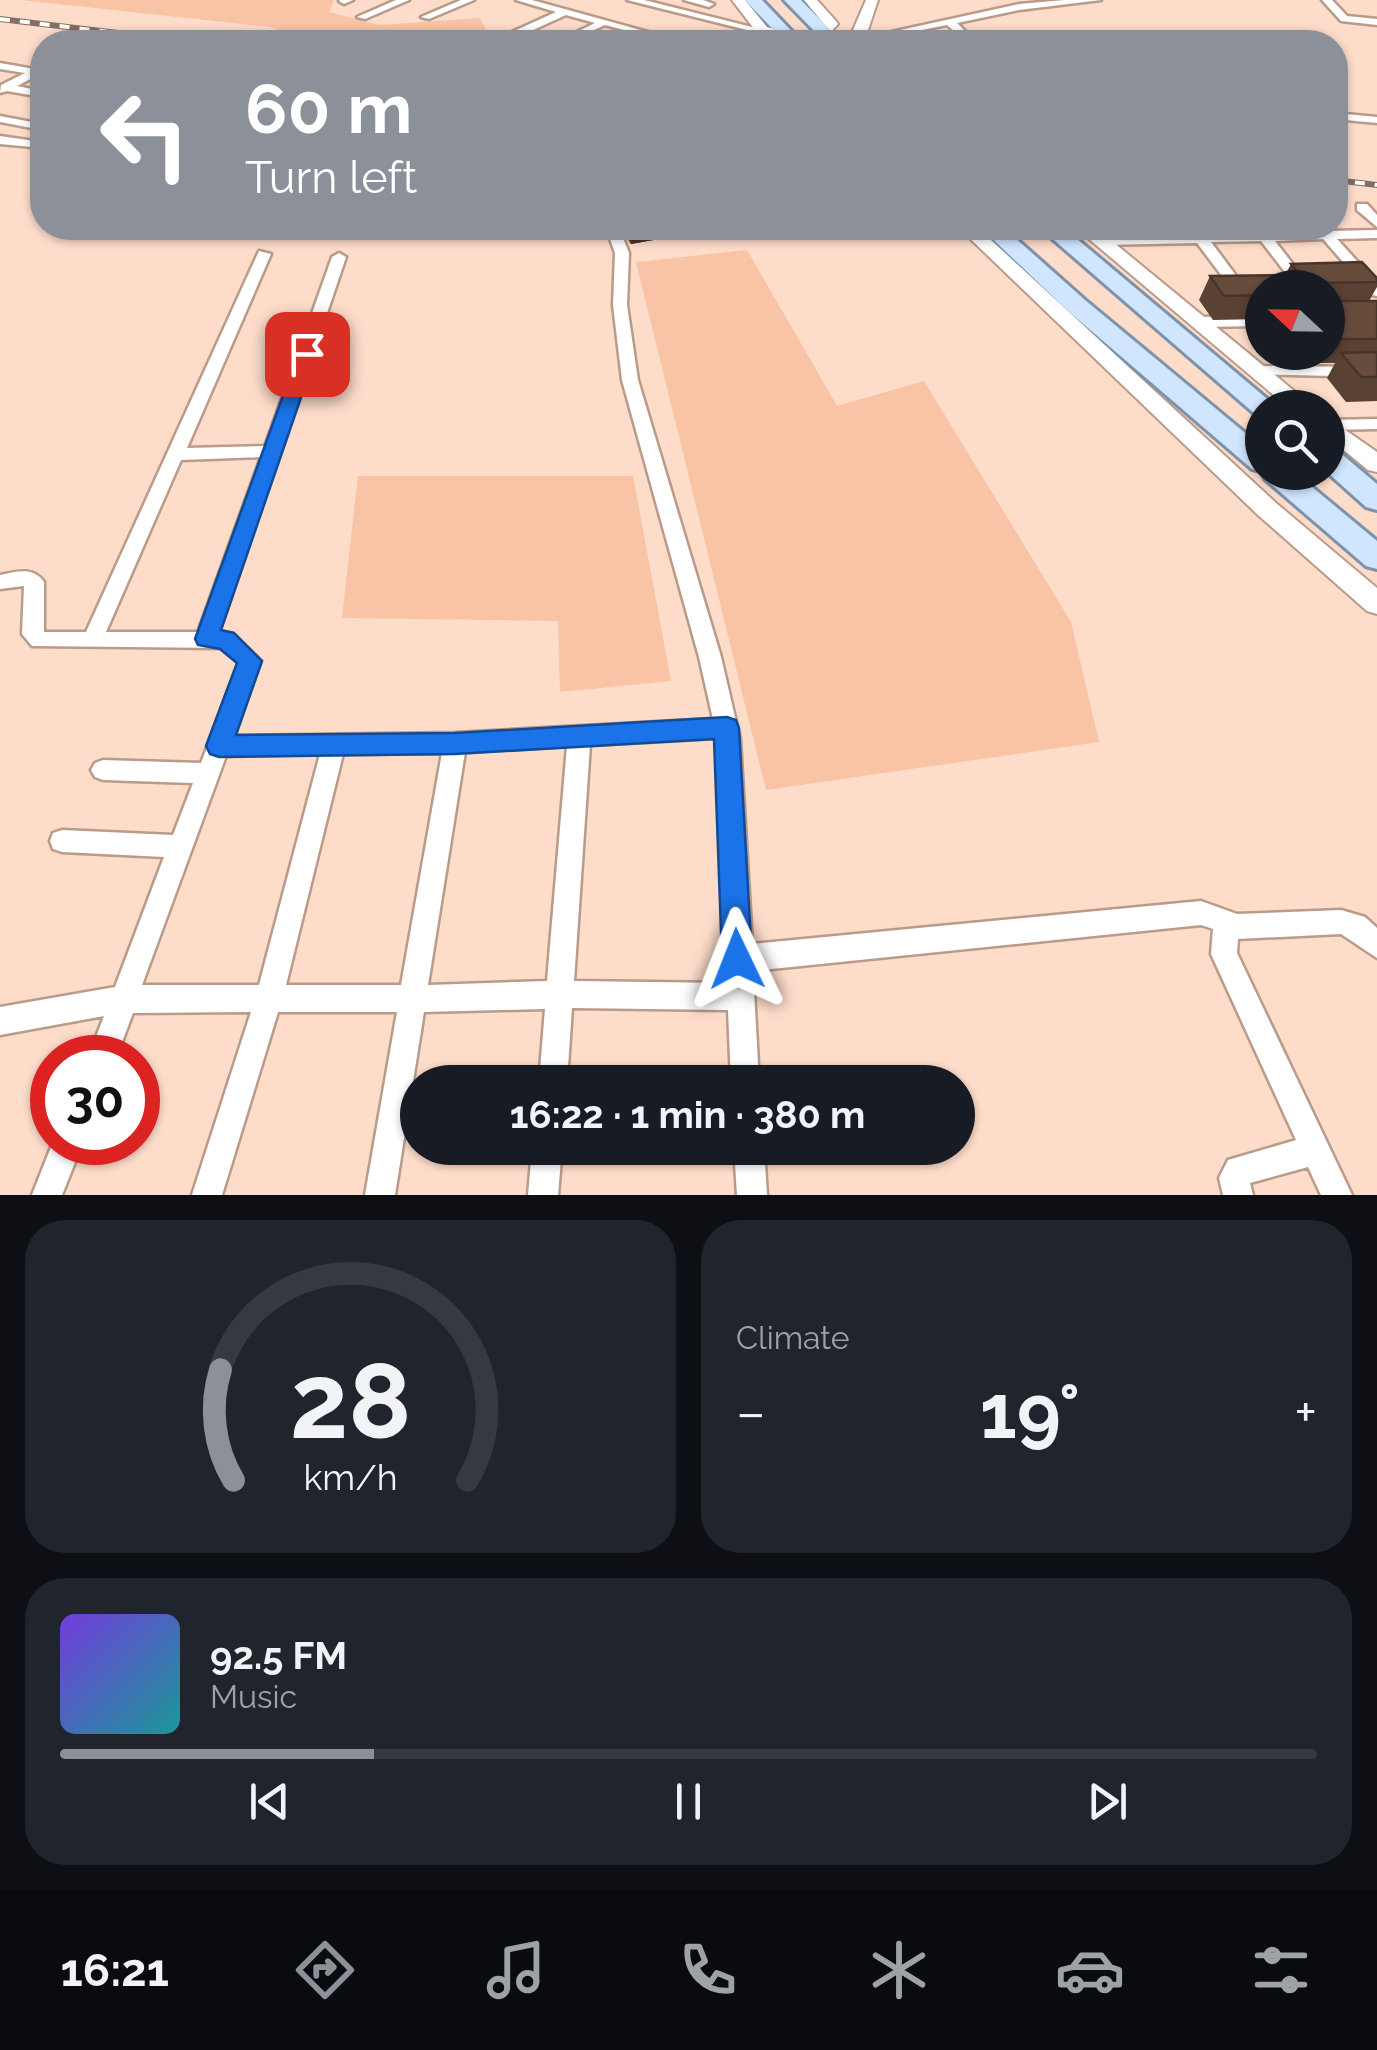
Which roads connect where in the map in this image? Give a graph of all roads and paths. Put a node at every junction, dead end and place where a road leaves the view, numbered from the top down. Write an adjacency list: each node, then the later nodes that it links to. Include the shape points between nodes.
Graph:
1 (404, 0): 16 (street)
2 (469, 0): 17 (street)
3 (521, 0): 14 (street)
4 (632, 0): 15 (street)
5 (690, 0): 13 (street)
6 (738, 0): 29 (street)
7 (754, 0): 30 (main road)
8 (792, 0): 31 (main road)
9 (810, 0): 32 (street)
10 (872, 0): 33 (street)
11 (1096, 0): 21 (street)
12 (1327, 0): 22 (street, via 1344,20)
13 (708, 2): 18 (street)
14 (566, 12): 20 (street); 24 (street)
15 (689, 15): 18 (street); 19 (street)
16 (362, 16)
17 (426, 17)
18 (705, 19): 28 (street)
19 (675, 21)
20 (604, 22): 25 (street); 26 (street)
21 (950, 22): 34 (street); 35 (street)
22 (1377, 22)
23 (661, 28): 27 (street)
24 (524, 30)
25 (587, 30)
26 (633, 30)
27 (656, 30)
28 (758, 30)
29 (762, 30)
30 (782, 30)
31 (821, 30)
32 (830, 30)
33 (861, 30)
34 (912, 30)
35 (958, 30)
36 (0, 66): 37 (street)
37 (30, 69)
38 (30, 74): 39 (street)
39 (2, 88): 40 (street)
40 (30, 92)
41 (1348, 117): 43 (street)
42 (0, 118): 44 (street)
43 (1377, 120)
44 (30, 124)
45 (0, 140): 46 (street)
46 (30, 143)
47 (1362, 207): 48 (street)
48 (1377, 223)
49 (1348, 232): 50 (street)
50 (1377, 234)
51 (617, 240): 85 (street, via 630,380)
52 (981, 240): 82 (street)
53 (1005, 240): 73 (main road)
54 (1066, 240): 69 (main road)
55 (1100, 240): 65 (street)
56 (1202, 240): 62 (street)
57 (1267, 240): 61 (street)
58 (1332, 240): 63 (street)
59 (264, 254): 75 (street)
60 (339, 257): 74 (street)
61 (1290, 270)
62 (1232, 282)
63 (1377, 292)
64 (1245, 321): 65 (street)
65 (1197, 322): 66 (street)
66 (1256, 371): 67 (street); 68 (street)
67 (1377, 372)
68 (1281, 390)
69 (1245, 391)
70 (1377, 424): 71 (street)
71 (1345, 425)
72 (1345, 439): 76 (street)
73 (1245, 448)
74 (274, 451): 75 (street); 84 (street)
75 (176, 454): 83 (street)
76 (1377, 464)
77 (1345, 473): 79 (main road)
78 (1296, 490): 80 (main road)
79 (1377, 500)
80 (1377, 558)
81 (0, 582): 83 (street, via 34,582 34,638)
82 (1377, 604)
83 (93, 639): 84 (street)
84 (206, 639): 89 (street, via 226,640 250,661)
85 (727, 728): 86 (street); 96 (street)
86 (579, 739): 88 (street); 97 (street)
87 (334, 744): 88 (street); 89 (street); 100 (street)
88 (455, 744): 98 (street)
89 (219, 746): 91 (street)
90 (104, 770): 91 (street)
91 (208, 773): 93 (street)
92 (62, 841): 93 (street)
93 (180, 847): 101 (street)
94 (1235, 928): 95 (street, via 1349,922); 96 (street, via 1201,913); 106 (street, via 1225,932 1224,954)
95 (1377, 945)
96 (737, 959): 99 (street)
97 (561, 994): 98 (street); 99 (street); 104 (street)
98 (414, 996): 100 (street); 112 (street)
99 (740, 996): 105 (street)
100 (269, 998): 101 (street); 111 (street)
101 (126, 999): 102 (street); 103 (street)
102 (0, 1020)
103 (111, 1035)
104 (555, 1065)
105 (745, 1065)
106 (1316, 1150): 115 (street, via 1240,1171 1234,1178); 116 (street)
107 (59, 1165): 110 (street)
108 (546, 1165): 113 (street)
109 (751, 1165): 114 (street)
110 (47, 1195)
111 (207, 1195)
112 (380, 1195)
113 (543, 1195)
114 (752, 1195)
115 (1238, 1195)
116 (1337, 1195)

